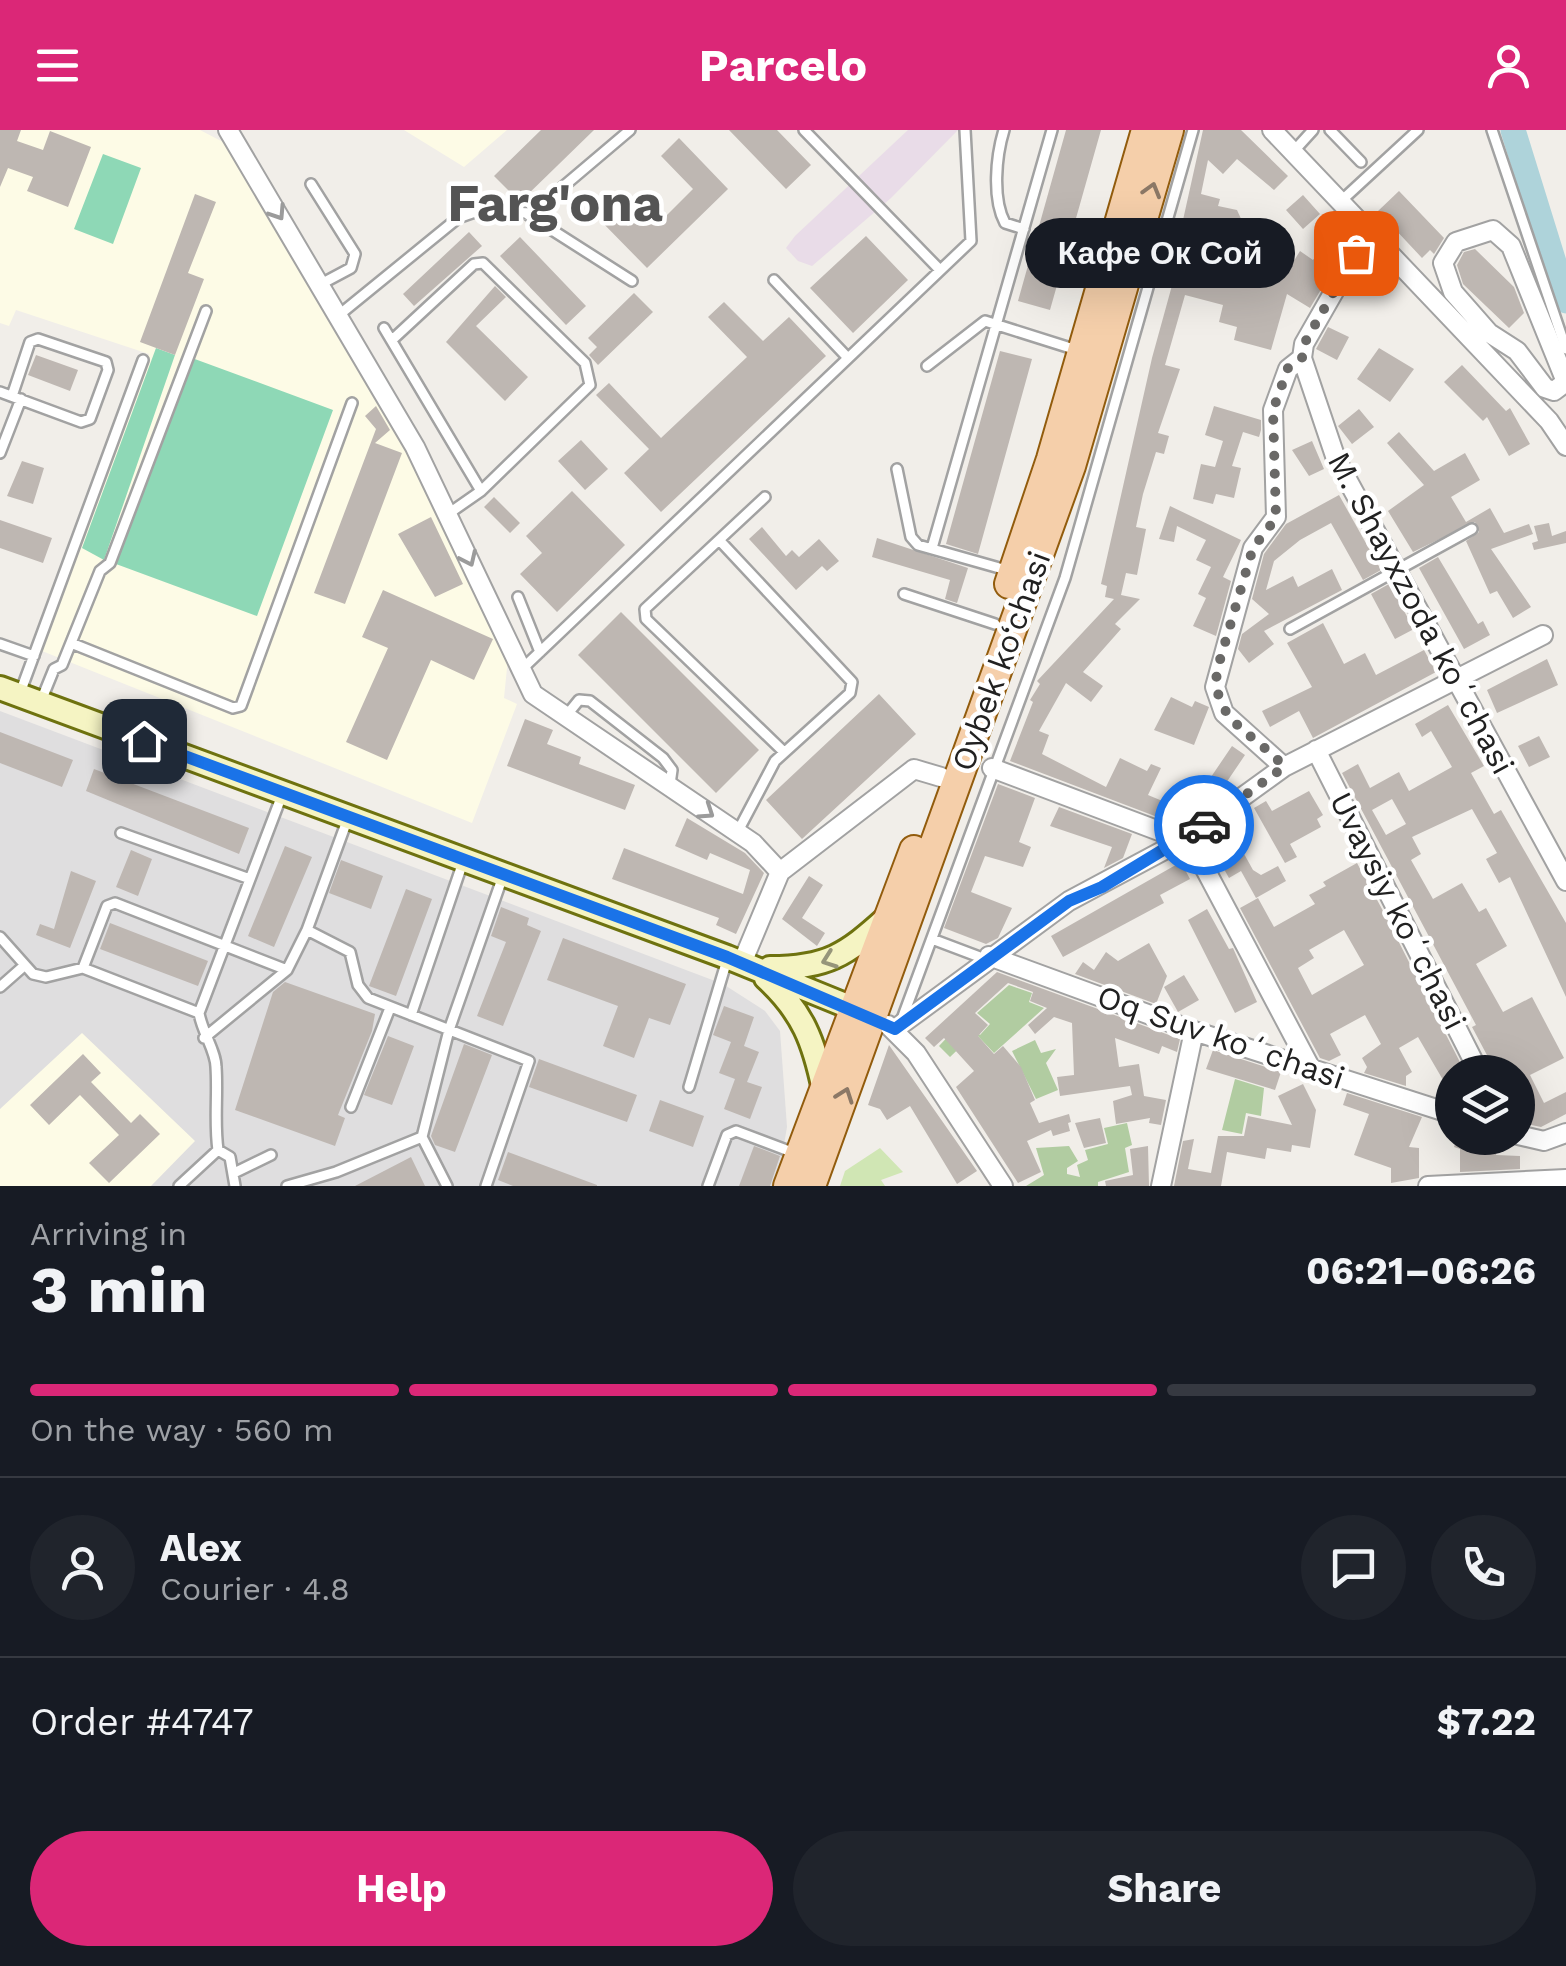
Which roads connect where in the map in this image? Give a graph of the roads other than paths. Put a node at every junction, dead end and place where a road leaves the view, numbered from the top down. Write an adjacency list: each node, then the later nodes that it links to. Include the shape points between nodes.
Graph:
1 (228, 130): 25 (street, one-way to 25)
2 (630, 130): 19 (lane)
3 (804, 130): 22 (lane)
4 (965, 130): 22 (lane, via 971,241)
5 (1004, 130): 20 (lane, via 998,149 1000,213 1005,224)
6 (1052, 130): 20 (lane)
7 (1146, 130): 33 (main road, Oybek ko‘chasi)
8 (1169, 130): 95 (main road, Oybek ko‘chasi, one-way to 8, via 1071,466)
9 (1192, 130): 68 (lane, via 1065,578)
10 (1272, 130): 15 (street)
11 (1314, 130): 15 (lane)
12 (1330, 130): 16 (lane)
13 (1418, 130): 18 (lane)
14 (1492, 130): 32 (lane)
15 (1294, 152): 18 (street)
16 (1362, 162)
17 (311, 184): 25 (lane, via 355,254 352,268)
18 (1340, 202): 21 (street)
19 (527, 214): 24 (lane); 27 (lane, via 489,211 458,218)
20 (1024, 229): 28 (lane)
21 (1373, 236): 31 (street); 35 (street, via 1356,253)
22 (940, 270): 34 (lane)
23 (774, 280): 34 (lane)
24 (632, 281)
25 (321, 284): 27 (street)
26 (206, 311): 57 (lane, via 110,563 100,571)
27 (339, 315): 46 (street)
28 (996, 325): 33 (lane); 37 (lane, via 978,322); 49 (lane)
29 (384, 328): 30 (lane)
30 (392, 340): 44 (lane); 44 (lane, via 474,264 483,263 585,363 590,384)
31 (1484, 340): 31 (street, via 1443,263 1456,242 1493,230 1512,246 1566,382 1554,391 1544,388 1516,350); 41 (street)
32 (1566, 349)
33 (1082, 352): 50 (main road, Oybek ko‘chasi)
34 (848, 358): 59 (lane)
35 (1302, 358): 51 (street, M. Shayxzoda koʻchasi, via 1336,459); 67 (street, via 1288,368 1273,410 1276,518 1251,552 1215,687 1224,713)
36 (143, 360): 60 (lane)
37 (928, 366)
38 (0, 392): 39 (lane)
39 (16, 398): 39 (lane, via 30,342 106,362 90,418 81,422); 42 (lane)
40 (352, 403): 57 (lane, via 241,706)
41 (1566, 446)
42 (0, 453)
43 (897, 469): 49 (lane, via 910,537)
44 (482, 491): 46 (lane)
45 (765, 498): 48 (lane)
46 (448, 514): 61 (street, one-way to 61)
47 (1472, 529): 51 (lane)
48 (722, 542): 66 (lane, via 852,682 850,693); 66 (lane, via 645,609 646,619)
49 (932, 548): 50 (lane)
50 (1013, 572): 54 (main road, Oybek ko‘chasi)
51 (1396, 574): 55 (lane); 62 (street, M. Shayxzoda koʻchasi)
52 (904, 594): 54 (lane)
53 (518, 597): 59 (lane)
54 (994, 624): 69 (main road, Oybek ko‘chasi)
55 (1290, 629)
56 (1544, 635): 62 (street)
57 (71, 643): 63 (lane)
58 (0, 644): 60 (lane)
59 (540, 652): 61 (lane)
60 (34, 656): 63 (lane)
61 (522, 670): 64 (street, via 533,694)
62 (1454, 679): 65 (street); 80 (street, M. Shayxzoda koʻchasi)
63 (20, 696): 71 (main road)
64 (566, 716): 70 (street); 70 (lane, via 580,700 590,701 663,758 672,770)
65 (1316, 750): 67 (street); 99 (street, Uvaysiy koʻchasi)
66 (784, 752): 74 (lane)
67 (1284, 767): 75 (street)
68 (992, 768): 75 (street); 84 (lane)
69 (941, 777): 77 (street, via 914,769); 81 (main road, Oybek ko‘chasi)
70 (670, 787): 74 (street, one-way to 74)
71 (283, 792): 72 (main road); 79 (lane)
72 (349, 816): 76 (main road); 82 (lane)
73 (121, 833): 79 (lane)
74 (737, 833): 77 (street)
75 (1183, 840): 86 (street, via 1069,901); 100 (street)
76 (464, 859): 78 (main road); 94 (lane)
77 (780, 872): 87 (street)
78 (504, 874): 87 (main road); 96 (lane)
79 (250, 880): 85 (lane)
80 (1566, 881)
81 (888, 918): 87 (main road, one-way to 87, via 827,963); 95 (main road, Oybek ko‘chasi)
82 (307, 930): 90 (lane); 92 (lane, via 342,944 358,986)
83 (0, 937): 88 (lane)
84 (932, 940): 86 (lane); 95 (lane)
85 (225, 946): 89 (lane, via 115,903 107,906); 90 (lane); 93 (lane)
86 (987, 958): 95 (street); 97 (street, Oq Suv koʻchasi)
87 (742, 963): 95 (main road); 101 (lane); 102 (main road, via 802,1017)
88 (25, 965): 89 (lane, via 46,977); 91 (lane)
89 (83, 968): 93 (lane)
90 (287, 970): 98 (lane)
91 (0, 987)
92 (390, 1008): 94 (lane); 103 (lane)
93 (199, 1013): 98 (lane)
94 (410, 1016): 96 (lane)
95 (881, 1019): 102 (main road, Oybek ko‘chasi); 120 (main road, Oybek ko‘chasi, one-way to 95); 121 (street, via 946,1097)
96 (449, 1030): 106 (lane); 117 (lane, via 529,1061)
97 (1194, 1031): 100 (street, Oq Suv koʻchasi); 122 (street)
98 (204, 1038): 108 (lane, via 217,1064)
99 (1470, 1055)
100 (1310, 1067): 104 (street, Oq Suv koʻchasi)
101 (689, 1087)
102 (824, 1090): 110 (main road, Oybek ko‘chasi)
103 (351, 1107)
104 (1435, 1108)
105 (1566, 1133): 107 (street)
106 (422, 1137): 115 (lane); 116 (lane)
107 (1535, 1139)
108 (218, 1150): 111 (lane, via 230,1157); 113 (lane)
109 (271, 1155): 111 (lane)
110 (800, 1155): 118 (lane, via 736,1132 727,1135); 119 (main road, Oybek ko‘chasi)
111 (234, 1173): 114 (lane)
112 (1566, 1179): 123 (street)
113 (179, 1186)
114 (235, 1186)
115 (287, 1186)
116 (447, 1186)
117 (486, 1186)
118 (708, 1186)
119 (788, 1186)
120 (811, 1186)
121 (1003, 1186)
122 (1162, 1186)
123 (1428, 1186)

